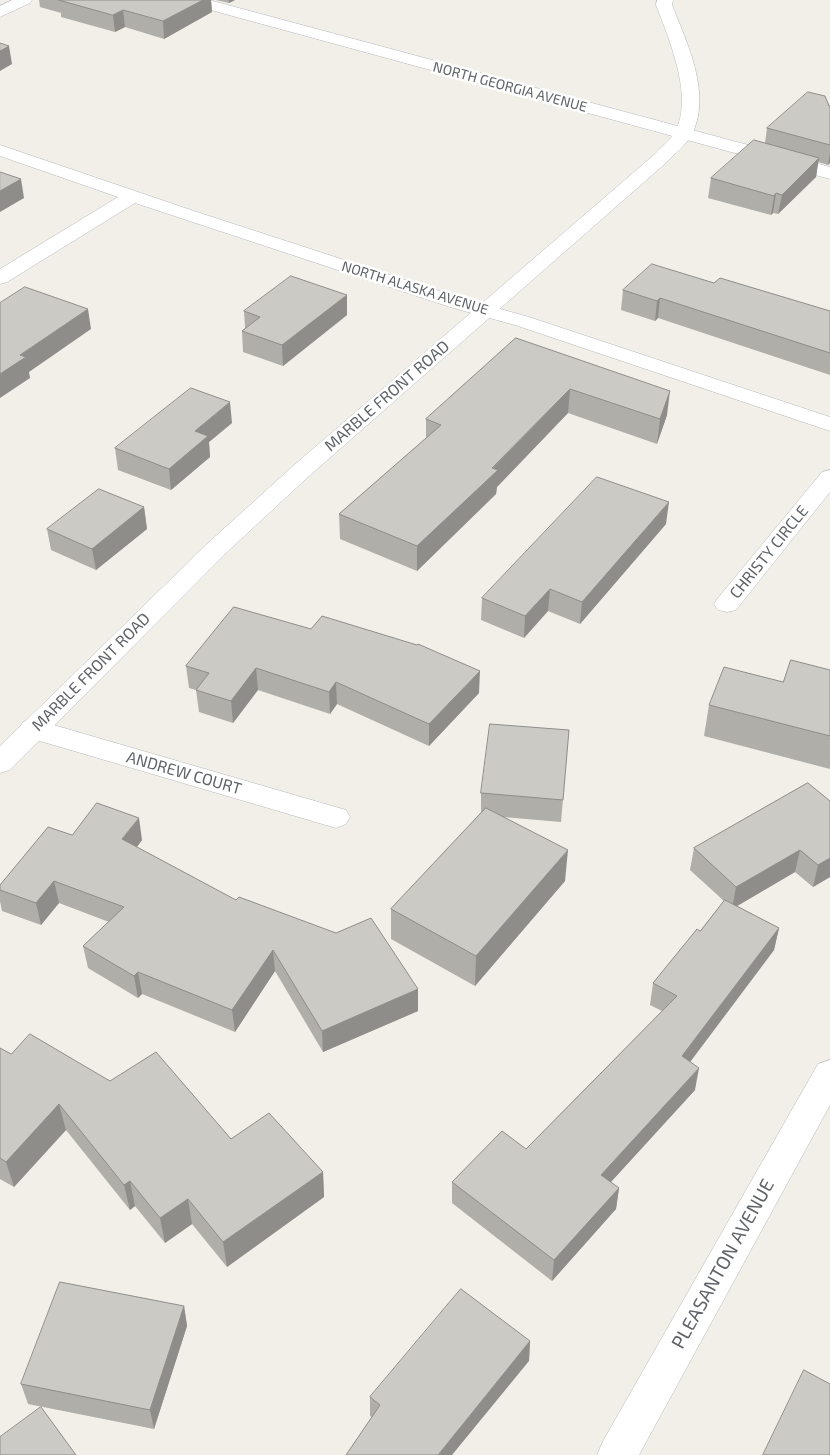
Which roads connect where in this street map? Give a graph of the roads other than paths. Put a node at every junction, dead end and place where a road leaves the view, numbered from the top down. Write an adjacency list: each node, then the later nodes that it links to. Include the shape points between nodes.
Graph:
1 (24, 0): 4 (street)
2 (191, 0): 5 (street, NORTH GEORGIA AVENUE)
3 (664, 0): 5 (street, MARBLE FRONT ROAD, via 691,90)
4 (0, 12)
5 (682, 134): 7 (street, NORTH GEORGIA AVENUE); 10 (street, MARBLE FRONT ROAD, via 661,158)
6 (0, 150): 8 (street, NORTH ALASKA AVENUE)
7 (830, 173)
8 (134, 196): 9 (street); 10 (street, NORTH ALASKA AVENUE)
9 (0, 278)
10 (485, 310): 11 (street, NORTH ALASKA AVENUE); 14 (street, MARBLE FRONT ROAD, via 218,548)
11 (830, 424)
12 (830, 477): 13 (street, CHRISTY CIRCLE)
13 (727, 604)
14 (33, 730): 15 (street, MARBLE FRONT ROAD); 16 (street, ANDREW COURT)
15 (0, 762)
16 (336, 817)
17 (830, 1074): 18 (street, PLEASANTON AVENUE)
18 (616, 1455)

